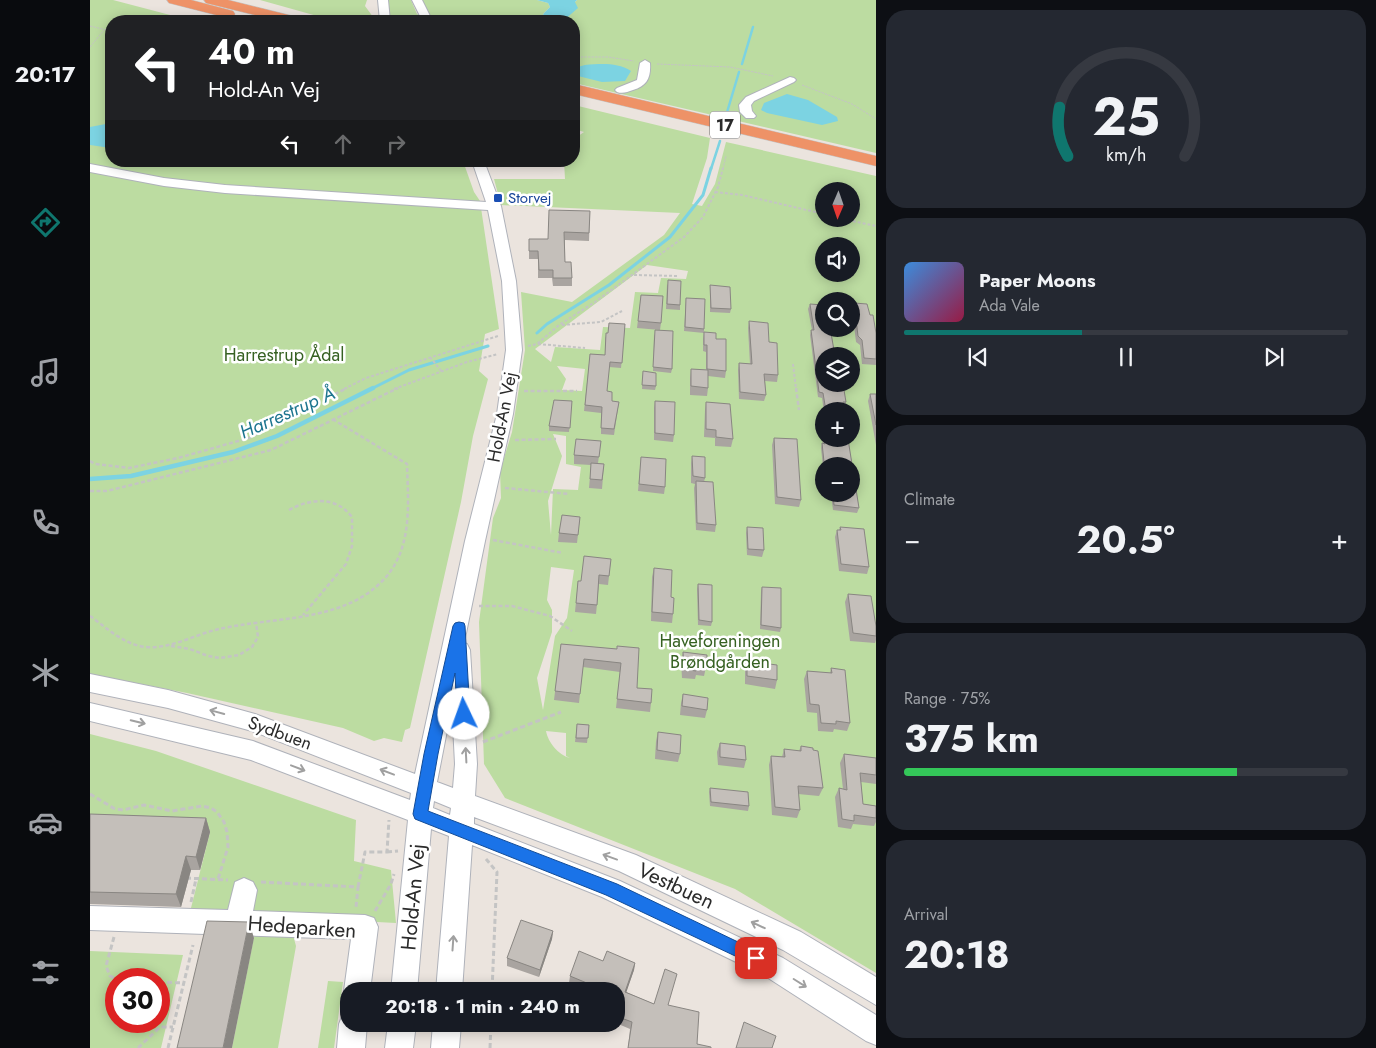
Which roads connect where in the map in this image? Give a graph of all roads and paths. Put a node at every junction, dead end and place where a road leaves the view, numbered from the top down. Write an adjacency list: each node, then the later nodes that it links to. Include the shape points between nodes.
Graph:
1 (211, 0): 7 (highway)
2 (242, 0): 8 (highway)
3 (383, 0): 9 (street)
4 (417, 0): 10 (street)
5 (168, 1): 6 (highway)
6 (232, 15)
7 (280, 15)
8 (288, 15)
9 (384, 15)
10 (424, 15)
11 (90, 26): 12 (path)
12 (104, 30): 13 (path)
13 (90, 47)
14 (580, 57): 15 (path, via 608,57)
15 (645, 63): 16 (path, via 730,67); 18 (street, via 646,76 642,82)
16 (790, 80): 20 (street, via 750,99 745,105); 21 (path, via 852,104)
17 (580, 90): 23 (highway, 17)
18 (621, 90)
19 (580, 100): 26 (highway, 17)
20 (750, 116)
21 (876, 119)
22 (726, 156): 27 (path)
23 (876, 161)
24 (480, 167): 28 (street, Hold-An Vej)
25 (90, 168): 28 (street, via 224,190)
26 (876, 170)
27 (715, 192): 29 (path); 32 (path, via 703,217 684,237)
28 (494, 206): 36 (street, Hold-An Vej, via 509,281)
29 (815, 212)
30 (860, 223): 31 (path)
31 (876, 226)
32 (633, 275): 33 (path); 35 (path)
33 (680, 276)
34 (622, 311): 35 (path, via 612,319 596,324)
35 (559, 325): 37 (path)
36 (514, 341): 37 (path); 39 (path, via 484,339); 41 (path); 42 (street, Hold-An Vej)
37 (537, 344): 38 (path)
38 (585, 348)
39 (430, 357): 41 (path); 48 (path, via 366,378 250,438 129,468)
40 (793, 364): 44 (path)
41 (442, 372): 45 (path, via 389,391)
42 (509, 391): 43 (path); 47 (street, Hold-An Vej)
43 (577, 391)
44 (799, 410)
45 (334, 420): 50 (path, via 271,450 115,490); 56 (path, via 406,464 408,516 404,542 386,578 370,591 348,603)
46 (556, 439): 47 (path)
47 (499, 440): 49 (street, Hold-An Vej)
48 (90, 461)
49 (488, 486): 51 (path); 53 (street, Hold-An Vej)
50 (90, 491)
51 (569, 494)
52 (289, 510): 56 (path, via 296,505 326,501 340,504 352,517 352,546 346,564)
53 (477, 536): 54 (path); 57 (street, Hold-An Vej)
54 (563, 553)
55 (90, 616): 60 (path, via 126,641 145,648)
56 (302, 616): 58 (path)
57 (461, 617): 59 (path, via 512,606 550,616); 64 (street, Hold-An Vej); 65 (street, Hold-An Vej)
58 (256, 623): 60 (path, via 216,630); 60 (path, via 258,637 252,647 239,655 220,658)
59 (572, 631)
60 (169, 646)
61 (90, 683): 65 (street, Sydbuen, one-way to 61, via 255,722)
62 (90, 712): 67 (street, Sydbuen, one-way to 67, via 253,751)
63 (561, 712): 64 (path)
64 (466, 749): 68 (street, Hold-An Vej, one-way to 64)
65 (424, 788): 68 (street, Sydbuen); 69 (street, Hold-An Vej)
66 (90, 794): 76 (path, via 115,809 144,806 172,811 202,806 217,812 224,822 228,847)
67 (392, 804): 69 (street, Sydbuen); 73 (path)
68 (464, 804): 70 (street, Hold-An Vej); 91 (street, Vestbuen, one-way to 68, via 792,941 627,863)
69 (420, 814): 70 (street, Vestbuen); 87 (street, Hold-An Vej)
70 (462, 831): 88 (street, Hold-An Vej, one-way to 70); 89 (path, via 497,872); 93 (street, Vestbuen, one-way to 93, via 611,890 774,967)
71 (402, 843): 72 (path)
72 (400, 851): 73 (path); 74 (path)
73 (388, 852): 77 (path, via 365,852)
74 (397, 860)
75 (395, 868): 81 (path, via 391,884)
76 (218, 879)
77 (358, 887)
78 (244, 890): 80 (street)
79 (90, 918): 80 (street, Hedeparken)
80 (238, 923): 81 (street, Hedeparken)
81 (365, 927): 86 (street, Hedeparken)
82 (193, 945): 90 (path)
83 (109, 952): 84 (path)
84 (106, 968)
85 (170, 982): 90 (path)
86 (358, 982)
87 (405, 982)
88 (450, 982)
89 (492, 982)
90 (184, 983): 92 (path)
91 (876, 992)
92 (173, 1027): 98 (path, via 160,1027); 99 (path)
93 (876, 1031)
94 (353, 1032): 100 (street)
95 (401, 1032): 101 (street)
96 (446, 1032): 102 (street)
97 (491, 1032): 103 (path)
98 (138, 1048)
99 (168, 1048)
100 (351, 1048)
101 (400, 1048)
102 (445, 1048)
103 (490, 1048)

